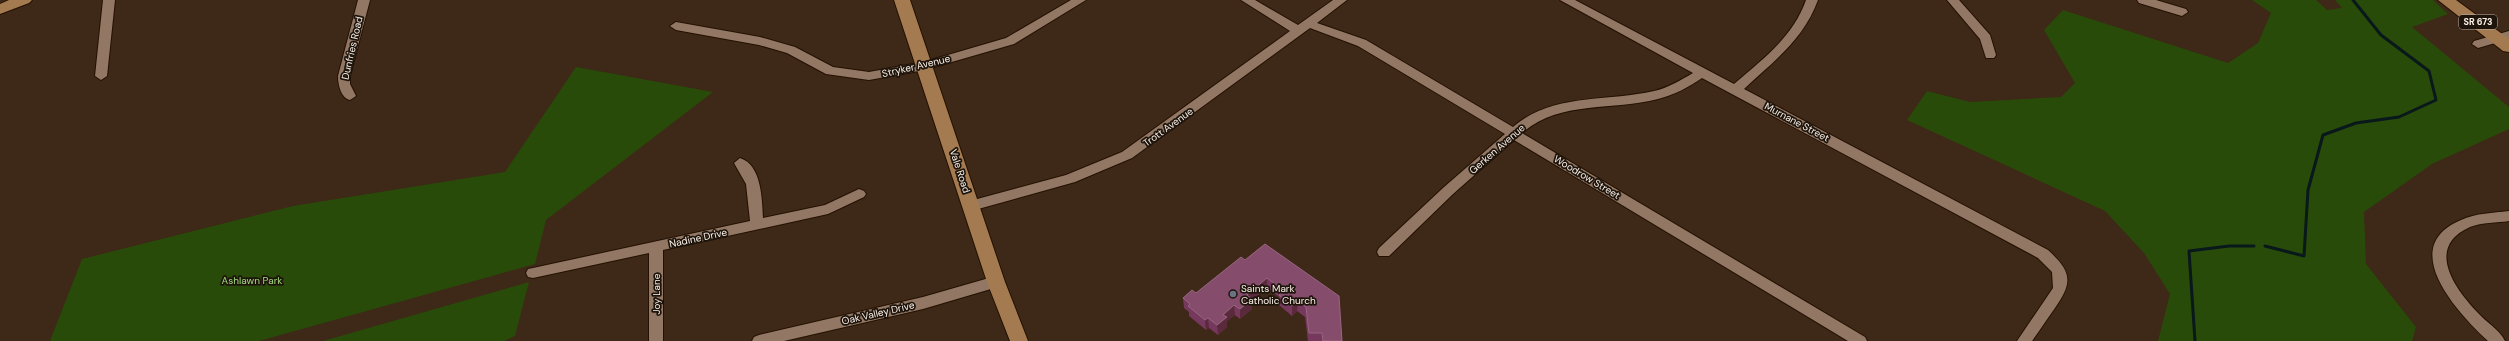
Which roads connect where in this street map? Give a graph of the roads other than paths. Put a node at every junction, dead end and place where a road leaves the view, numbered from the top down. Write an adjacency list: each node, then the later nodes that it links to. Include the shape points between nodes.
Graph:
1 (24, 0): 13 (main road)
2 (109, 0): 22 (street)
3 (364, 0): 24 (street, Dunfries Road, via 344,76 344,84)
4 (902, 0): 20 (main road, Vale Road)
5 (1080, 0): 20 (street, Stryker Avenue, via 1010,41)
6 (1247, 0): 16 (street, Woodrow Street)
7 (1342, 0): 16 (street, Trott Avenue)
8 (1566, 0): 21 (street, Murnane Street)
9 (1812, 0): 23 (street, via 1808,13 1793,36)
10 (1953, 0): 19 (street, via 1986,38)
11 (2143, 0): 14 (street)
12 (2446, 0): 17 (main road, SR 673)
13 (0, 9)
14 (2182, 12)
15 (676, 26): 20 (street, Stryker Avenue, via 776,45 818,66 842,74 883,75)
16 (1304, 27): 25 (street, Woodrow Street, via 1362,43); 28 (street, Trott Avenue, via 1149,142 1117,161 1066,181)
17 (2506, 40): 18 (street)
18 (2478, 44)
19 (1990, 55)
20 (924, 66): 28 (main road, Vale Road)
21 (1703, 72): 23 (street, Murnane Street); 25 (street, Gerken Avenue, via 1682,85 1656,95 1558,109 1527,122)
22 (101, 76)
23 (1736, 90): 39 (street, Murnane Street, via 2028,244 2053,262 2062,282 2060,289)
24 (350, 96)
25 (1514, 134): 32 (street, Gerken Avenue); 38 (street, Woodrow Street)
26 (740, 163): 30 (street, via 754,183)
27 (859, 194): 30 (street, Nadine Drive, via 828,209)
28 (972, 206): 34 (main road, Vale Road)
29 (2509, 216): 40 (street, via 2463,224 2445,238 2439,255 2440,268 2453,295 2476,322)
30 (757, 225): 31 (street, Nadine Drive)
31 (656, 247): 33 (street, Nadine Drive); 35 (street, Joy Lane)
32 (1384, 252)
33 (533, 273)
34 (996, 282): 36 (street, Oak Valley Drive, via 923,303); 37 (main road, Vale Road)
35 (656, 341)
36 (760, 341)
37 (1019, 341)
38 (1860, 341)
39 (2024, 341)
40 (2498, 341)

